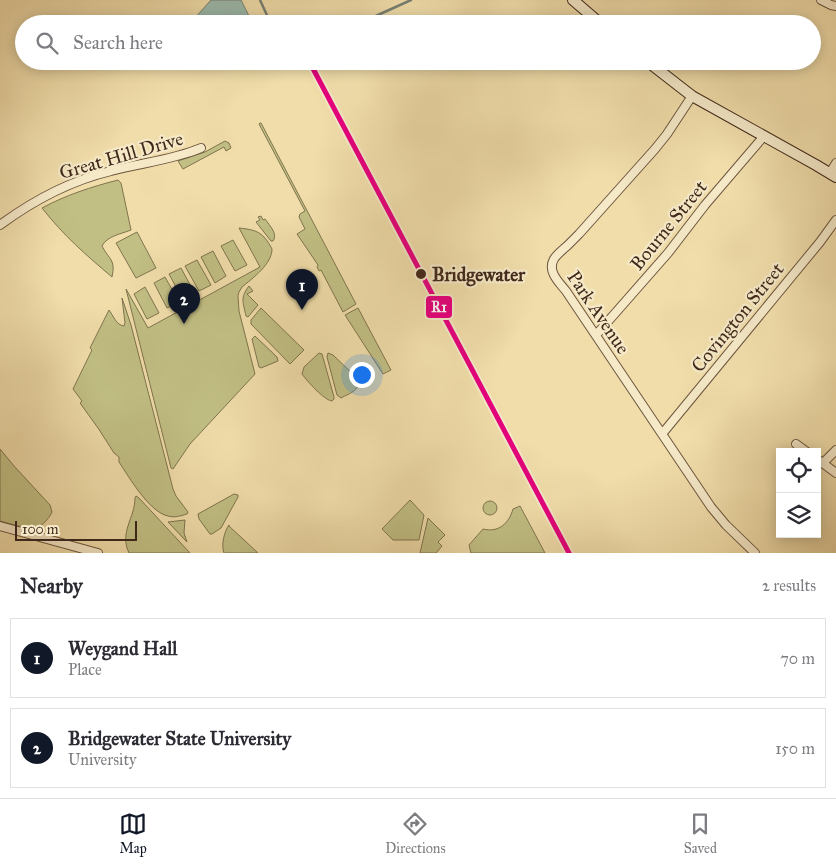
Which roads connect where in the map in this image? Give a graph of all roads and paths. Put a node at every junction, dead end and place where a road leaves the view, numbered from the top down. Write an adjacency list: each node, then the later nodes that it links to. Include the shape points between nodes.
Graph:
1 (573, 0): 4 (main road)
2 (821, 0): 3 (street)
3 (836, 6)
4 (590, 15)
5 (659, 70): 6 (main road)
6 (692, 96): 7 (main road); 13 (street, Park Avenue, via 649,156 553,260 555,277)
7 (764, 136): 10 (main road); 13 (street, Bourne Street)
8 (201, 148): 12 (street, Great Hill Drive, via 76,181 44,196)
9 (836, 163): 10 (street)
10 (833, 175)
11 (836, 220): 14 (street, Covington Street)
12 (0, 225)
13 (596, 335): 14 (street, Park Avenue)
14 (662, 434): 23 (street, Park Avenue, via 715,511)
15 (796, 444): 16 (street)
16 (802, 448)
17 (836, 450): 18 (street)
18 (821, 460)
19 (821, 462): 20 (street)
20 (836, 473)
21 (0, 526): 22 (street)
22 (98, 553)
23 (754, 553)

